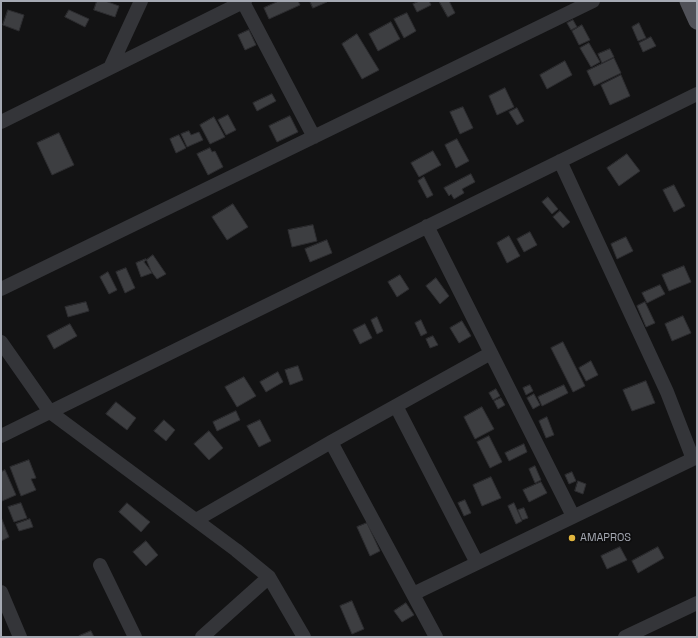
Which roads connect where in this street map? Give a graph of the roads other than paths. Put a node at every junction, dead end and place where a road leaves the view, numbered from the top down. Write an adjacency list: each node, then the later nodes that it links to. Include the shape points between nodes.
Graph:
1 (141, 1): 6 (street)
2 (593, 1): 9 (street)
3 (688, 1): 5 (main road)
4 (244, 2): 6 (street); 9 (street)
5 (697, 21)
6 (110, 68): 8 (street)
7 (697, 94): 10 (street)
8 (1, 122)
9 (314, 137): 12 (street)
10 (560, 161): 11 (street); 19 (street)
11 (427, 226): 14 (street); 16 (street)
12 (1, 289)
13 (1, 342): 16 (street)
14 (491, 353): 15 (street); 20 (street)
15 (396, 406): 18 (street); 22 (street)
16 (50, 412): 17 (street); 21 (street)
17 (1, 436)
18 (331, 442): 21 (street); 26 (street)
19 (695, 458): 20 (street)
20 (573, 516): 22 (street)
21 (196, 520): 24 (street)
22 (477, 563): 26 (street)
23 (100, 565): 29 (street)
24 (269, 577): 30 (street); 31 (street)
25 (1, 592): 28 (street)
26 (412, 594): 32 (street)
27 (697, 603): 33 (street)
28 (20, 637)
29 (135, 637)
30 (202, 637)
31 (304, 637)
32 (436, 637)
33 (625, 637)

